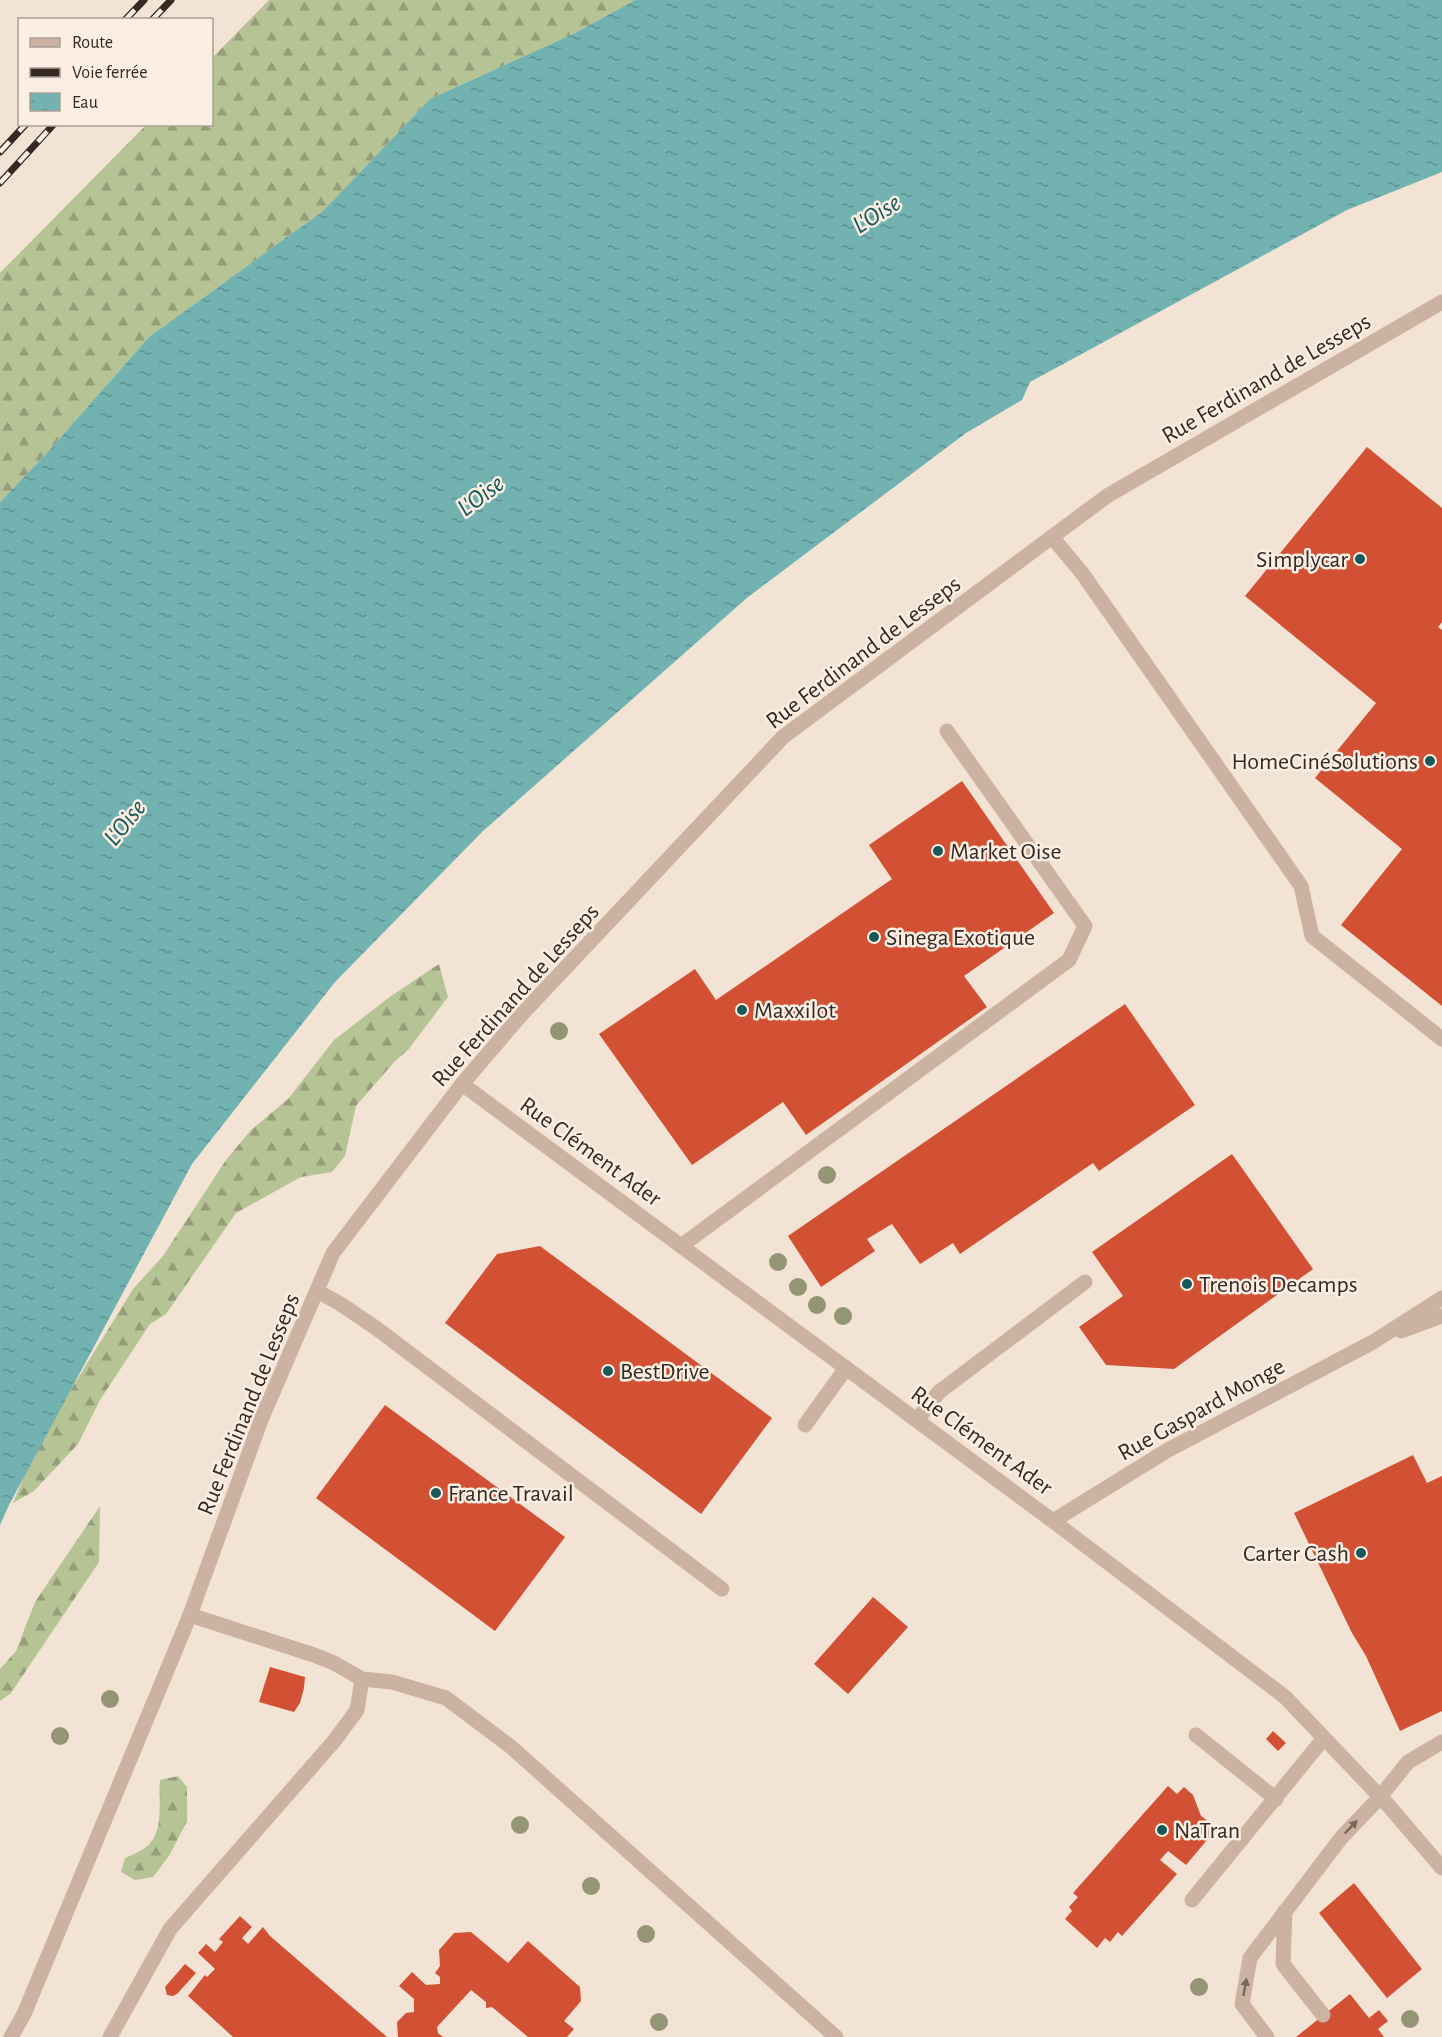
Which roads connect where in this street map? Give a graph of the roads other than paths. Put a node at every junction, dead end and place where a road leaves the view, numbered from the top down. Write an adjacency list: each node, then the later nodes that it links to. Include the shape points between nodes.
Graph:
1 (1442, 302): 2 (street, Rue Ferdinand de Lesseps, via 1107,496)
2 (1052, 537): 4 (street, via 1082,573 1301,886 1312,936); 5 (street, Rue Ferdinand de Lesseps, via 783,737 522,1014)
3 (946, 730): 6 (street, via 1085,926 1070,960)
4 (1442, 1039)
5 (462, 1084): 6 (street, Rue Clément Ader); 8 (street, Rue Ferdinand de Lesseps, via 333,1253)
6 (681, 1246): 12 (street, Rue Clément Ader)
7 (1085, 1282): 13 (street, via 939,1392)
8 (317, 1292): 16 (street, via 376,1328); 17 (street, Rue Ferdinand de Lesseps, via 261,1419)
9 (1442, 1298): 11 (street, Rue Gaspard Monge)
10 (1442, 1316): 11 (street, Rue Gaspard Monge)
11 (1373, 1342): 15 (street, Rue Gaspard Monge, via 1168,1450)
12 (846, 1368): 13 (street, Rue Clément Ader); 14 (street)
13 (917, 1420): 15 (street, Rue Clément Ader)
14 (805, 1425)
15 (1053, 1521): 20 (street, Rue Clément Ader, via 1285,1697)
16 (722, 1589)
17 (190, 1615): 18 (street, via 314,1654); 28 (street, Rue Ferdinand de Lesseps)
18 (362, 1679): 29 (street, via 357,1710 170,1929); 30 (street, via 396,1683 446,1698 510,1746)
19 (1196, 1735): 23 (street)
20 (1324, 1738): 22 (street, Rue Clément Ader); 23 (street)
21 (1442, 1742): 22 (street, via 1408,1762)
22 (1380, 1797): 24 (street, Rue Clément Ader); 26 (street, one-way to 22, via 1341,1838)
23 (1276, 1799): 25 (street)
24 (1442, 1868)
25 (1192, 1900)
26 (1286, 1911): 27 (street, via 1283,1964); 31 (street, one-way to 26, via 1242,2004 1250,1958)
27 (1323, 2015)
28 (11, 2037)
29 (110, 2037)
30 (836, 2037)
31 (1267, 2037)

